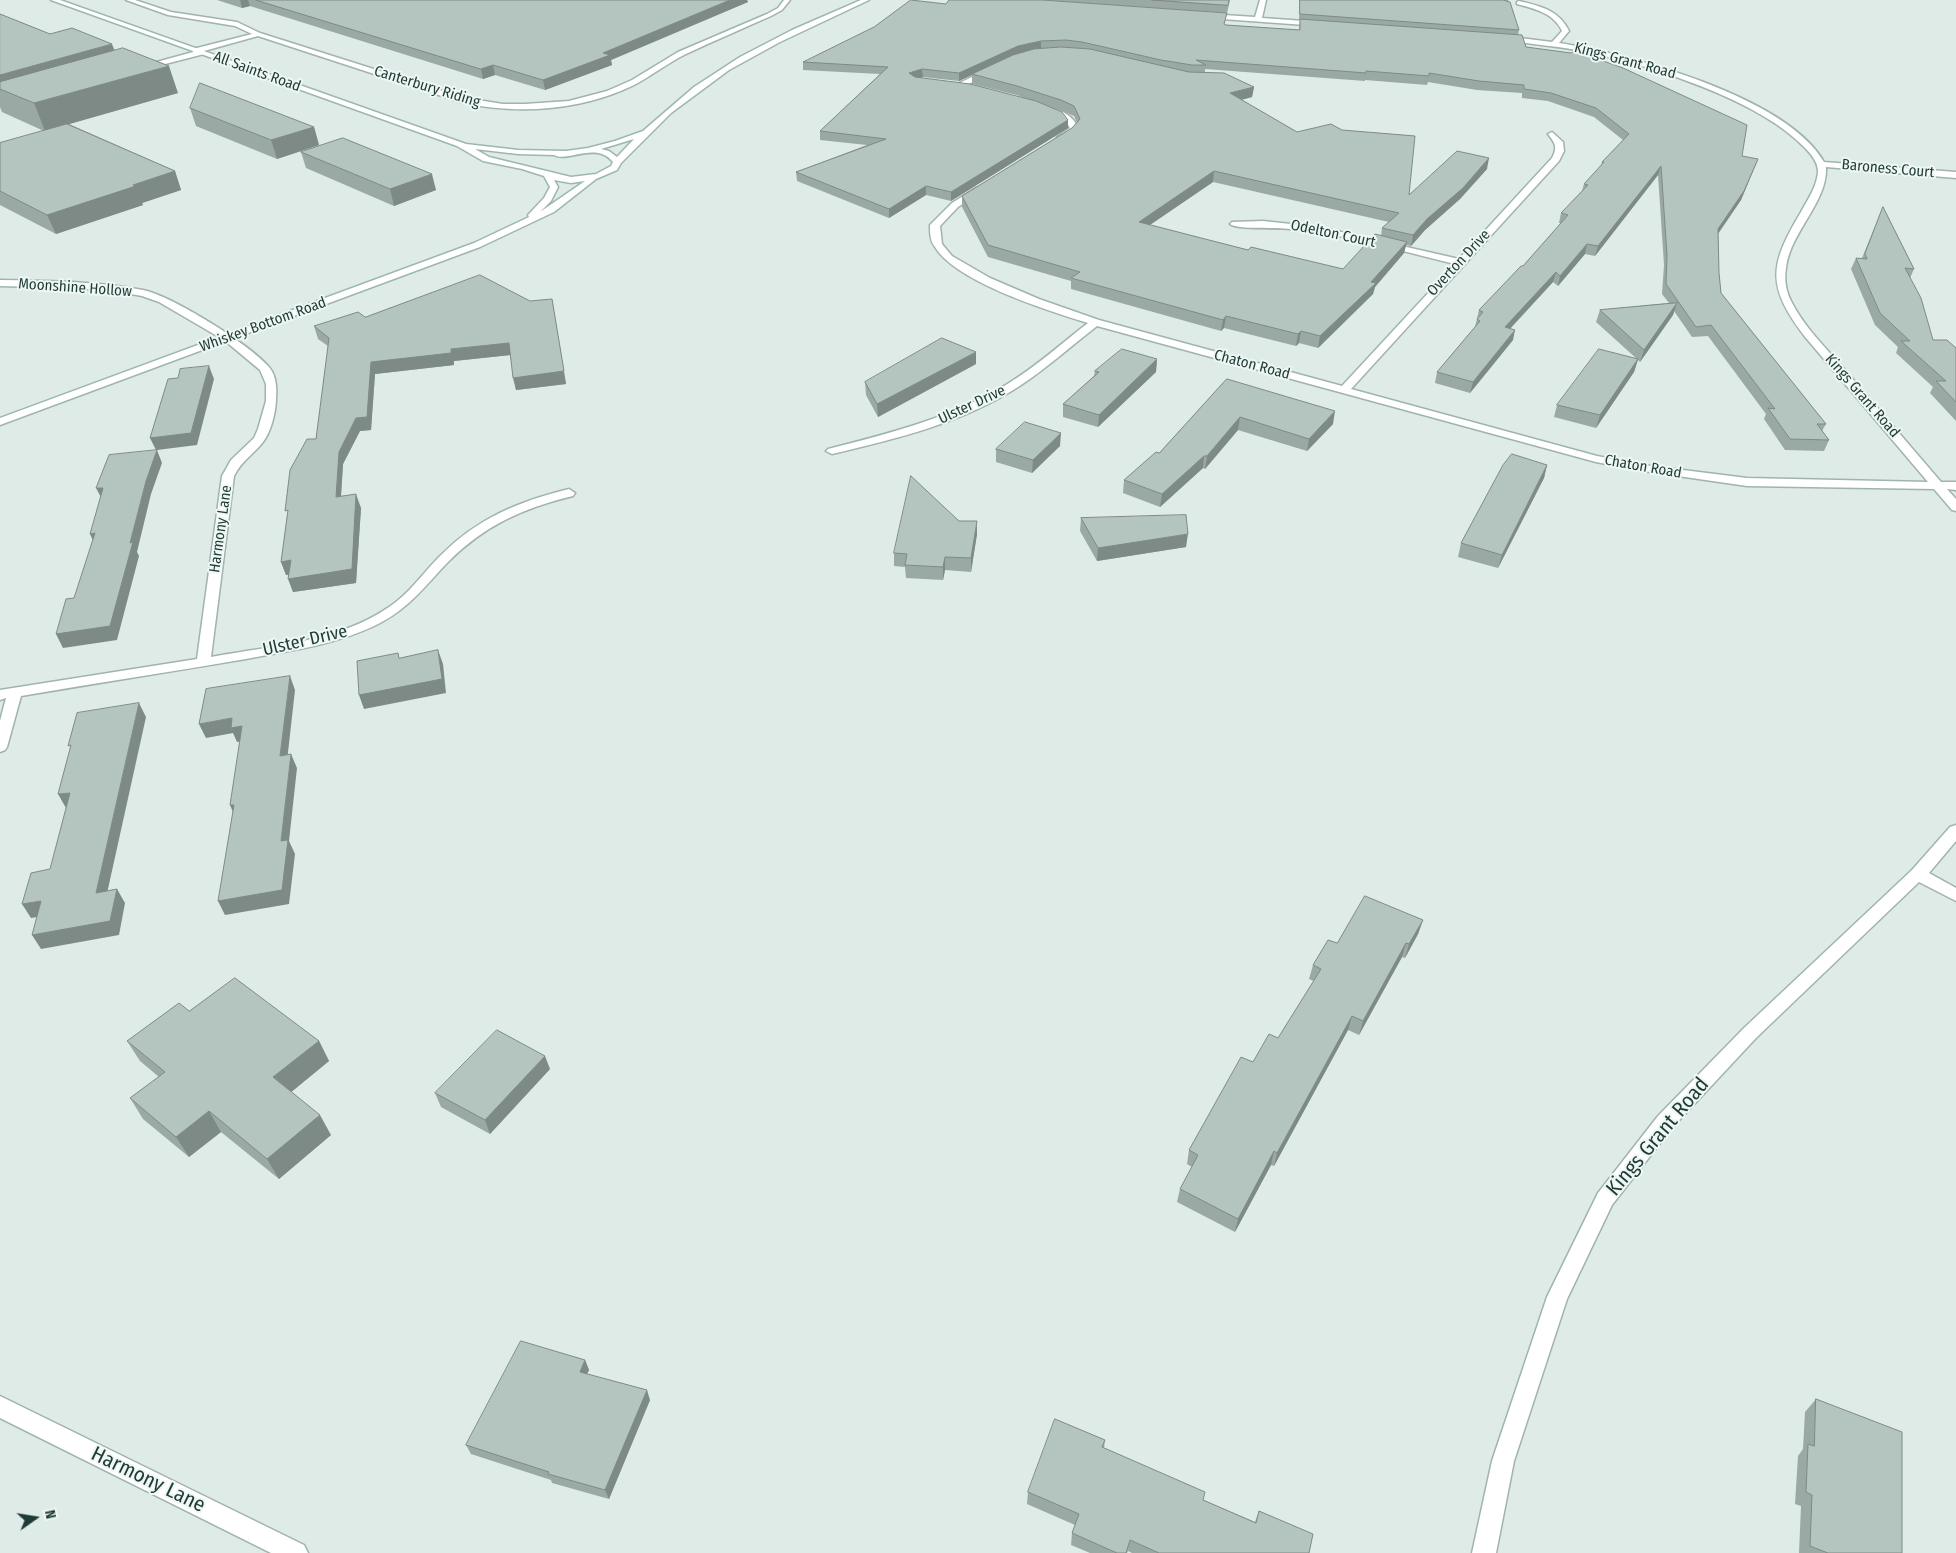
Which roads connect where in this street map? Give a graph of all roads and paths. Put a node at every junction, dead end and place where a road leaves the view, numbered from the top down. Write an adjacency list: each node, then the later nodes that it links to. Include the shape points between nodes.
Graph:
1 (54, 0): 13 (street, All Saints Road)
2 (130, 0): 10 (street, Canterbury Riding, via 170,14 237,24)
3 (787, 0): 10 (street, Canterbury Riding, via 780,9 680,55 613,92 569,102 526,106 484,105 463,100)
4 (866, 0): 18 (street, via 727,68 685,97)
5 (1263, 0): 8 (street)
6 (1519, 3): 12 (street, via 1549,12 1564,24 1566,31)
7 (1201, 15): 8 (street)
8 (1258, 20): 9 (street)
9 (1327, 24)
10 (258, 34): 13 (street)
11 (1494, 37): 12 (street, Kings Grant Road)
12 (1555, 43): 25 (street, Kings Grant Road, via 1670,72 1748,105 1794,134)
13 (198, 52): 15 (street); 20 (street, All Saints Road)
14 (994, 70): 16 (street, via 955,85)
15 (132, 72)
16 (974, 88)
17 (1036, 107): 21 (street, via 1063,115 1073,125 1074,130)
18 (648, 130): 22 (street, via 618,143); 24 (street)
19 (1552, 134): 32 (street, Overton Drive, via 1559,142 1556,159)
20 (460, 144): 23 (street, All Saints Road, via 518,152); 26 (street, All Saints Road, via 486,159)
21 (1052, 144)
22 (581, 151): 23 (street, All Saints Road); 24 (street, via 606,153)
23 (566, 152): 26 (street, via 544,162 540,167)
24 (617, 162): 28 (street, Whiskey Bottom Road, via 614,168)
25 (1821, 164): 27 (street, Baroness Court); 39 (street, Kings Grant Road, via 1817,190 1785,252 1780,272 1782,292 1793,314 1810,336)
26 (545, 174): 28 (street, All Saints Road, via 570,180); 30 (street, Whiskey Bottom Road, via 554,187 553,193)
27 (1956, 175)
28 (598, 176): 30 (street, Whiskey Bottom Road, via 551,210)
29 (990, 183): 34 (street, Chaton Road, via 955,205 935,224 939,249 952,261 1012,292)
30 (524, 223): 35 (street, Whiskey Bottom Road, via 477,245)
31 (1235, 224): 32 (street, Odelton Court, via 1311,228)
32 (1460, 262): 36 (street, Overton Drive)
33 (0, 283): 35 (street, Moonshine Hollow, via 80,286 144,293)
34 (1095, 322): 36 (street, Chaton Road); 38 (street, Ulster Drive, via 1014,385 974,406 927,426)
35 (228, 338): 37 (street, Whiskey Bottom Road); 43 (street, Harmony Lane, via 265,369 271,384 271,401 259,440 235,462 228,476)
36 (1344, 390): 39 (street, Chaton Road, via 1596,459 1643,468 1747,482)
37 (0, 422)
38 (832, 451)
39 (1939, 486): 40 (street, Chaton Road); 42 (street, Kings Grant Road)
40 (1956, 486)
41 (569, 493): 43 (street, Ulster Drive, via 517,507 476,530 409,597 385,616 321,641)
42 (1956, 507)
43 (203, 662): 44 (street, Ulster Drive)
44 (16, 692): 45 (street, Ulster Drive); 46 (street)
45 (0, 695)
46 (0, 747)
47 (1956, 832): 48 (street, Kings Grant Road)
48 (1918, 874): 49 (street); 52 (street, Kings Grant Road, via 1750,1033 1665,1122 1605,1199 1557,1297 1503,1461)
49 (1956, 895)
50 (0, 1407): 51 (street, Harmony Lane)
51 (296, 1553)
52 (1484, 1553)

